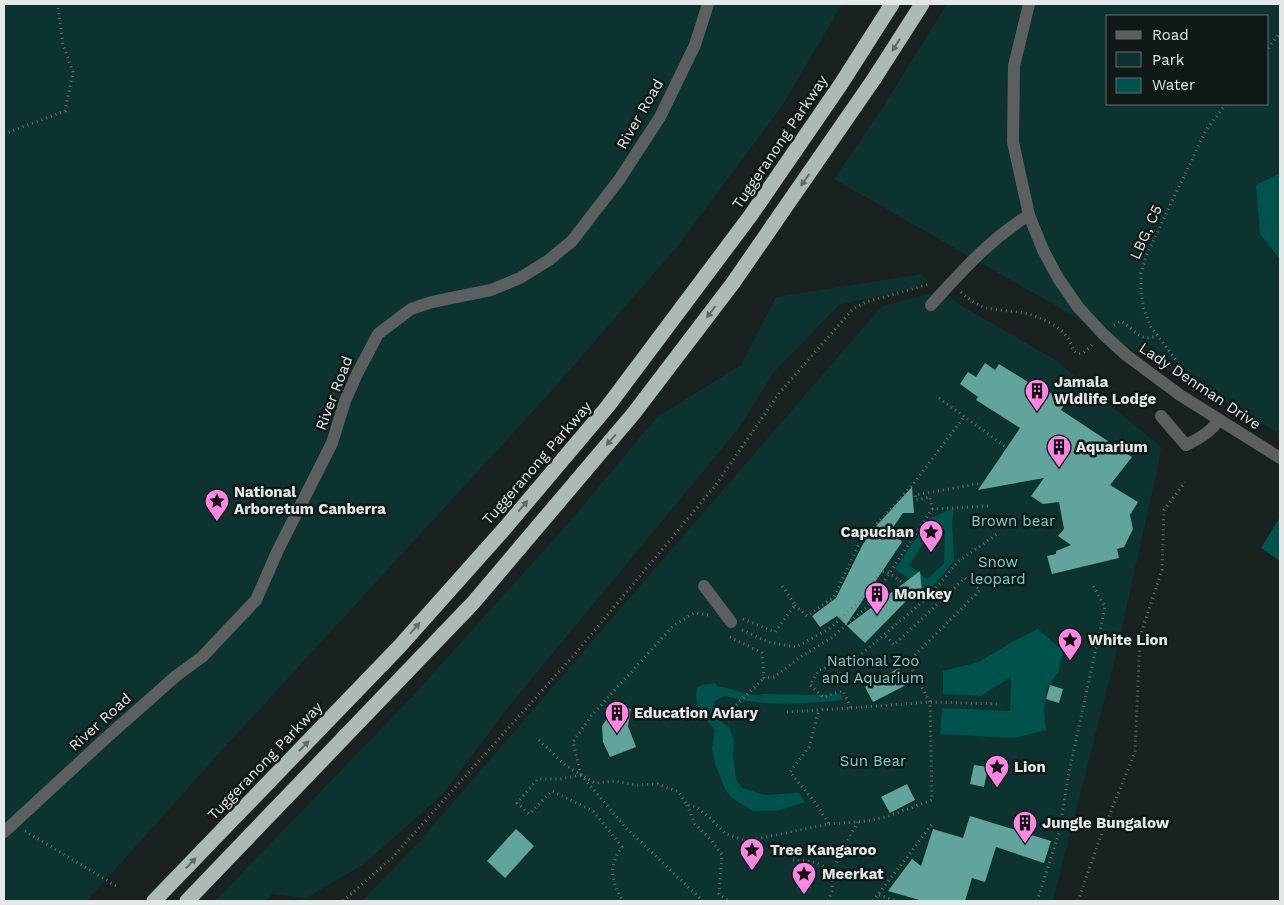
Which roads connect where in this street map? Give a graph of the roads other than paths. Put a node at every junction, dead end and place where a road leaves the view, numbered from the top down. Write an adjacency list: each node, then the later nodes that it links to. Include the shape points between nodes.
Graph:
1 (708, 4): 12 (street, River Road, via 695,45 660,117 619,180 572,241 520,278 491,290 411,309 378,334 345,401 332,442 256,600 202,658 176,676)
2 (892, 4): 13 (highway, Tuggeranong Parkway, one-way to 2, via 399,647 608,406 751,215)
3 (922, 4): 14 (highway, one-way to 14, via 853,111 733,283 634,413 473,603)
4 (1029, 4): 5 (street, Lady Denman Drive, via 1014,66 1013,142)
5 (1029, 215): 6 (street, via 980,252); 8 (street, Lady Denman Drive, via 1058,278 1078,307 1103,334 1172,390)
6 (931, 305)
7 (1161, 416): 8 (street, via 1186,444 1199,439)
8 (1219, 420): 9 (street, Lady Denman Drive)
9 (1280, 458)
10 (704, 586): 11 (street)
11 (728, 628)
12 (9, 828)
13 (154, 901)
14 (188, 901)

